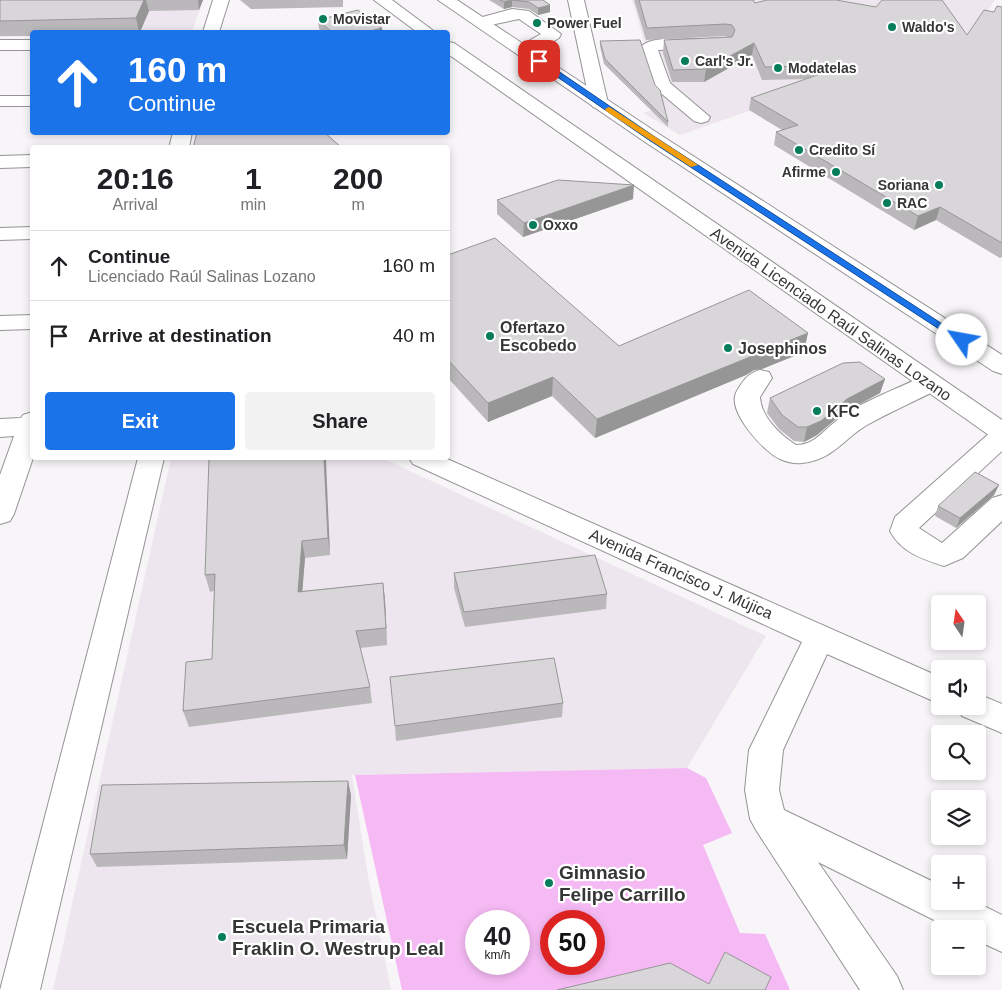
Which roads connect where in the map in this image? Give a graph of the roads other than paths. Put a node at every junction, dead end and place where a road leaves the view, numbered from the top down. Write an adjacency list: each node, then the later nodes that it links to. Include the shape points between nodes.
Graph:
1 (221, 0): 6 (street)
2 (382, 0): 7 (street)
3 (446, 0): 5 (street)
4 (576, 0): 15 (street)
5 (481, 22): 12 (street); 12 (street, via 520,14 553,34)
6 (213, 30)
7 (424, 30)
8 (714, 43): 16 (street, via 654,45 649,48 662,85)
9 (30, 45): 10 (street)
10 (0, 46)
11 (450, 48): 17 (street, Avenida Licenciado Raúl Salinas Lozano)
12 (524, 51): 15 (street)
13 (0, 101): 14 (street)
14 (30, 101)
15 (599, 103): 17 (street); 24 (street)
16 (701, 117)
17 (551, 119): 26 (street, Avenida Licenciado Raúl Salinas Lozano)
18 (30, 161): 19 (street)
19 (0, 162)
20 (30, 232): 21 (street)
21 (0, 234)
22 (30, 322): 23 (street)
23 (0, 323)
24 (1002, 366)
25 (760, 378): 26 (street, via 751,388 747,406 779,446 792,454 821,450 848,425)
26 (930, 383): 30 (street, Avenida Licenciado Raúl Salinas Lozano)
27 (30, 423): 29 (street)
28 (30, 426): 35 (street)
29 (0, 428)
30 (1002, 432)
31 (1002, 436): 34 (street, via 905,524 904,530 914,540 938,554 944,554 953,550)
32 (150, 460): 42 (street)
33 (426, 460): 36 (street, Avenida Francisco J. Mújica)
34 (1002, 505)
35 (0, 514)
36 (820, 637): 37 (street, Avenida Francisco J. Mújica); 40 (street, via 766,750 762,790)
37 (931, 687)
38 (986, 712): 39 (street)
39 (1002, 720)
40 (768, 819): 41 (street); 43 (street)
41 (1002, 934)
42 (20, 990)
43 (883, 990)

